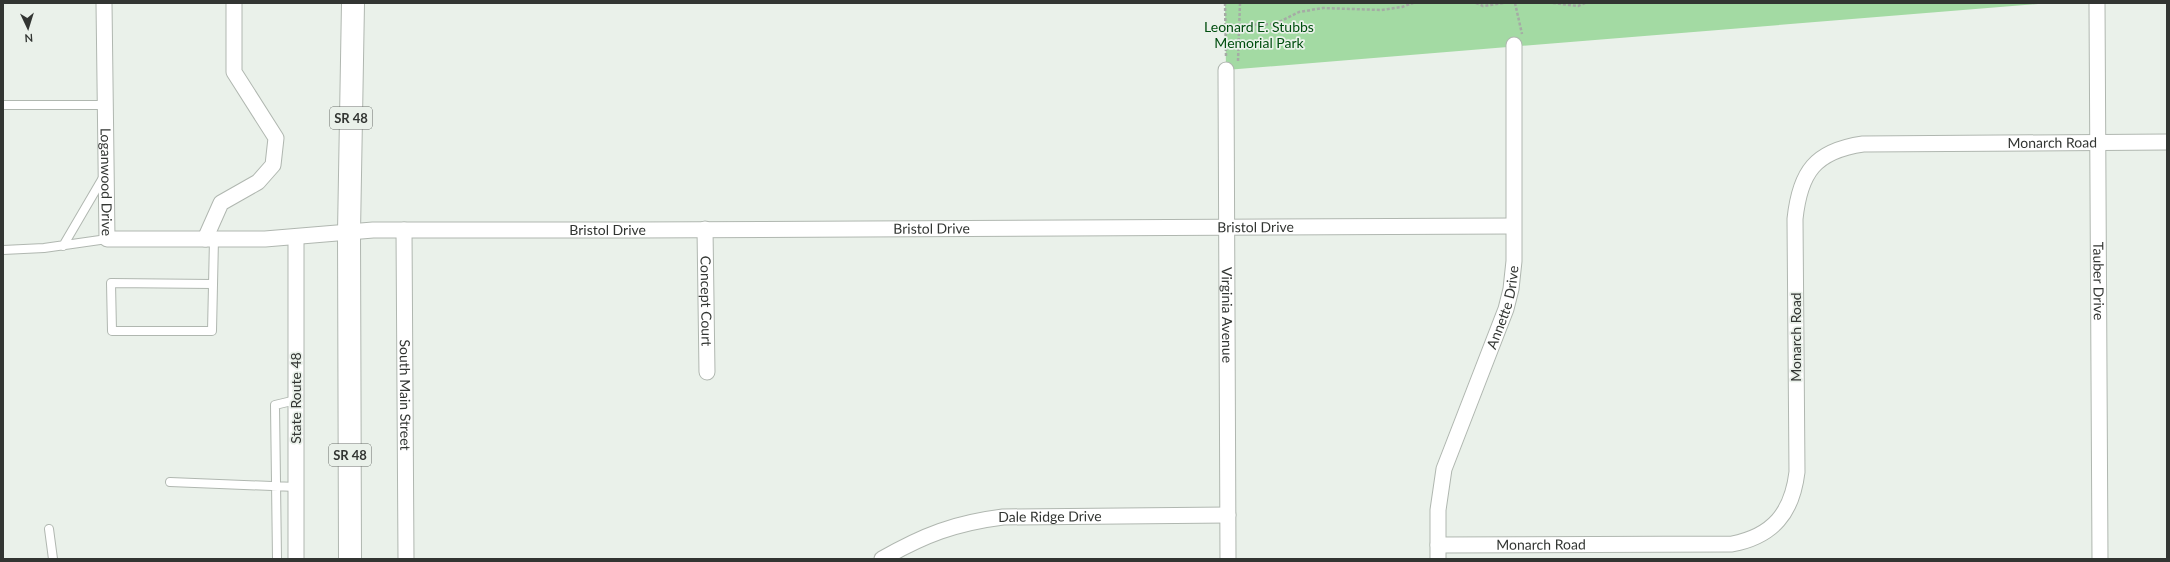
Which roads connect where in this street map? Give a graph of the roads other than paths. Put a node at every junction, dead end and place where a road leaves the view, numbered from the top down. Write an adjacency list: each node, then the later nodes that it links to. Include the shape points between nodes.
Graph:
1 (104, 3): 7 (street, Loganwood Drive)
2 (234, 3): 19 (street, via 234,72 276,138 273,165 258,182 221,203)
3 (353, 3): 16 (main road, SR 48)
4 (2097, 3): 9 (street, Tauber Drive)
5 (1514, 45): 12 (street, Annette Drive)
6 (1226, 70): 13 (street, Virginia Avenue)
7 (105, 104): 8 (lane); 11 (street, Loganwood Drive)
8 (3, 105)
9 (2099, 142): 10 (street, Monarch Road); 30 (street, Monarch Road, via 1863,144 1832,151 1809,171 1798,195 1795,219 1797,472 1788,508 1776,523 1760,535 1732,544); 38 (street, Tauber Drive)
10 (2167, 142)
11 (105, 173): 18 (street, Loganwood Drive); 20 (lane)
12 (1514, 226): 13 (street, Bristol Drive); 30 (street, Annette Drive, via 1514,261 1506,309 1444,469 1440,491)
13 (1226, 228): 14 (street, Bristol Drive); 28 (street, Virginia Avenue)
14 (705, 229): 15 (street, Bristol Drive); 23 (street, Concept Court)
15 (404, 230): 16 (street, Bristol Drive); 35 (street, South Main Street)
16 (349, 232): 17 (street, Loganwood Drive); 34 (main road, SR 48)
17 (296, 237): 19 (street, Loganwood Drive, via 265,240); 24 (street, State Route 48)
18 (107, 239): 19 (street, Loganwood Drive); 20 (lane)
19 (210, 239): 22 (lane)
20 (63, 246): 21 (lane)
21 (3, 250)
22 (213, 284): 22 (lane, via 212,331 112,331 112,283)
23 (707, 372)
24 (296, 400): 26 (lane, via 275,405); 27 (street, State Route 48)
25 (170, 482): 26 (lane)
26 (276, 485): 27 (lane); 32 (lane)
27 (296, 487): 33 (street, State Route 48)
28 (1228, 515): 36 (street, Dale Ridge Drive, via 1003,517 974,520 922,537); 37 (street, Virginia Avenue)
29 (49, 529): 31 (lane)
30 (1438, 552)
31 (53, 559)
32 (277, 559)
33 (296, 559)
34 (350, 559)
35 (406, 559)
36 (882, 559)
37 (1228, 559)
38 (2100, 559)

